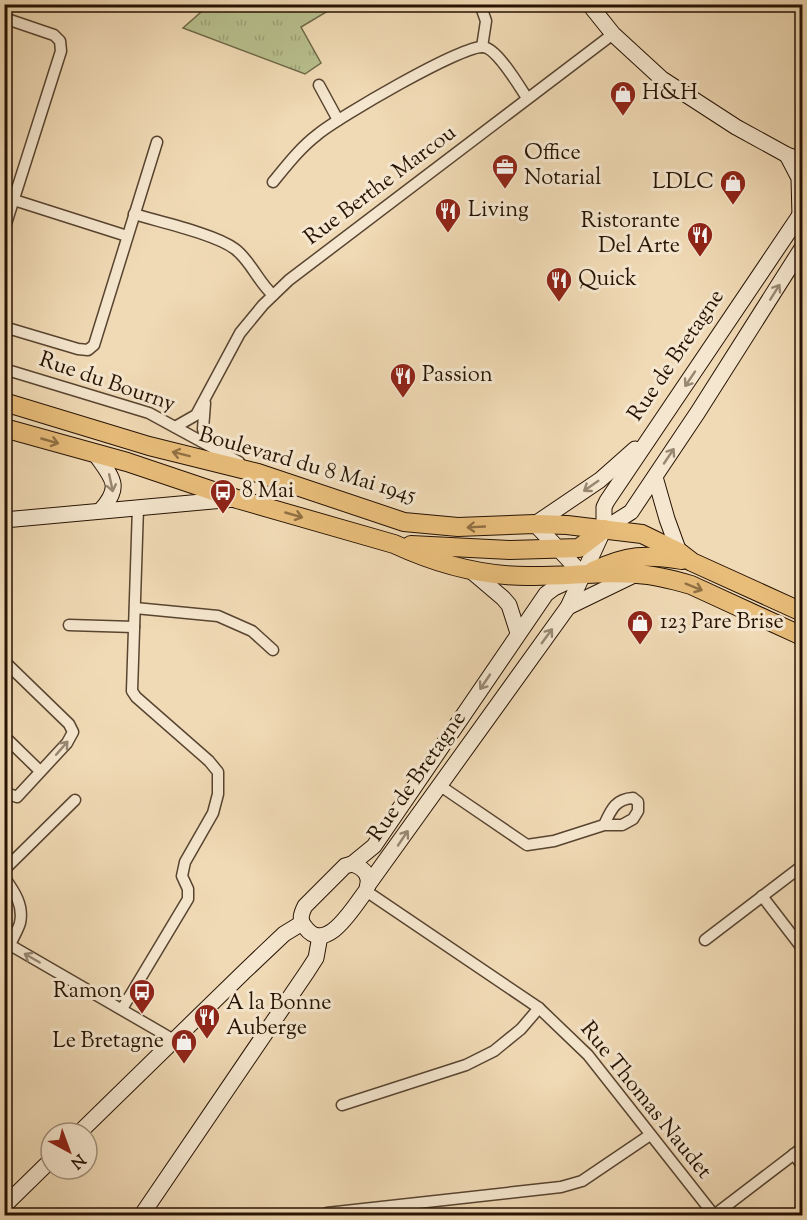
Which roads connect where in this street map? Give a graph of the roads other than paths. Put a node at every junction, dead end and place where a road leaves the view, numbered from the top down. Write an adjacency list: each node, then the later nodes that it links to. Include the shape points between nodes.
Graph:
1 (480, 4): 5 (street, via 486,21)
2 (589, 4): 4 (main road)
3 (4, 18): 13 (street, via 54,35 60,41 61,51)
4 (613, 34): 7 (street, Rue Berthe Marcou); 10 (main road, via 662,79)
5 (482, 46): 7 (street, via 493,51); 8 (street, via 390,89)
6 (319, 85): 8 (street)
7 (527, 98): 19 (street, Rue Berthe Marcou)
8 (338, 120): 12 (street, via 293,157)
9 (157, 142): 14 (street)
10 (787, 156): 11 (main road); 15 (main road, via 799,178)
11 (802, 160)
12 (273, 182)
13 (14, 200): 16 (street); 17 (street)
14 (134, 214): 17 (street); 19 (street, via 217,239 234,248)
15 (801, 214): 26 (main road, Rue de Bretagne, one-way to 26)
16 (4, 230)
17 (127, 236): 20 (street, via 94,345 88,350)
18 (802, 248): 30 (main road, Rue de Bretagne, one-way to 18)
19 (273, 296): 22 (street, Rue Berthe Marcou, via 240,333)
20 (4, 327)
21 (4, 369): 24 (street, Rue du Bourny, via 149,413)
22 (206, 398): 24 (street, Rue Berthe Marcou, via 196,415); 27 (street, Rue Berthe Marcou, via 203,429)
23 (4, 402): 29 (main road, Boulevard du 8 Mai 1945, one-way to 23, via 149,446)
24 (175, 427): 27 (street, Rue du Bourny)
25 (4, 428): 28 (main road, one-way to 28)
26 (651, 434): 35 (main road, one-way to 35, via 600,480); 36 (main road, Rue de Bretagne, via 604,507)
27 (207, 444): 29 (street, Rue du Bourny)
28 (96, 455): 31 (main road); 33 (main road, one-way to 33, via 114,487 112,497)
29 (258, 473): 35 (main road, Boulevard du 8 Mai 1945, one-way to 29, via 458,528 404,522)
30 (655, 477): 36 (main road, Rue de Bretagne, via 631,512); 39 (main road, via 667,519)
31 (237, 499): 32 (main road); 37 (main road, one-way to 37)
32 (138, 507): 33 (main road); 44 (street)
33 (101, 510): 34 (main road)
34 (4, 520)
35 (535, 524): 36 (main road, Boulevard du 8 Mai 1945); 38 (main road)
36 (604, 530): 38 (main road, via 579,548); 39 (main road, Boulevard du 8 Mai 1945, via 642,534); 42 (main road, Rue de Bretagne)
37 (394, 544): 38 (main road); 40 (main road)
38 (558, 549): 42 (main road)
39 (685, 557): 42 (main road, via 636,557 611,562); 45 (main road)
40 (470, 570): 42 (main road, via 524,576); 48 (main road, via 509,605)
41 (637, 574): 42 (main road); 43 (main road); 49 (main road, one-way to 49, via 691,585)
42 (583, 575): 43 (main road, Rue de Bretagne); 48 (main road, Rue de Bretagne, via 546,594)
43 (568, 607): 54 (main road, Rue de Bretagne, one-way to 43)
44 (135, 608): 47 (street); 50 (street, via 218,616 252,631)
45 (802, 612)
46 (69, 625): 47 (street)
47 (134, 627): 70 (street, via 132,691 210,761 218,772 218,794 213,813 185,862 182,876 188,899)
48 (518, 633): 58 (main road, Rue de Bretagne, one-way to 58, via 374,846)
49 (802, 636)
50 (273, 650)
51 (4, 661): 53 (street, one-way to 51, via 73,732 69,723)
52 (4, 736): 53 (street)
53 (40, 771): 55 (street, via 17,797)
54 (439, 785): 57 (street, via 527,845); 62 (main road, Rue de Bretagne, one-way to 54)
55 (4, 792)
56 (75, 800): 60 (street)
57 (604, 825)
58 (352, 864): 62 (main road, Rue de Bretagne, via 368,873); 64 (main road, Rue de Bretagne, via 345,866 304,906)
59 (802, 866): 63 (street)
60 (4, 870)
61 (4, 877): 67 (street, via 18,897 21,912 20,924)
62 (367, 888): 65 (main road, Rue de Bretagne, via 336,930); 69 (street, Rue Thomas Naudet)
63 (762, 896): 66 (street); 68 (street)
64 (302, 924): 65 (main road, via 309,933); 71 (main road, via 284,934)
65 (320, 936): 80 (main road, via 316,958)
66 (705, 940)
67 (7, 945): 70 (street, one-way to 67)
68 (802, 948)
69 (539, 1008): 72 (street, via 494,1051 466,1065); 74 (street, Rue Thomas Naudet, via 588,1055)
70 (122, 1009): 71 (street)
71 (174, 1040): 73 (main road)
72 (342, 1105)
73 (91, 1121)
74 (650, 1135): 79 (street, via 582,1181 561,1187); 81 (street, Rue Thomas Naudet)
75 (798, 1150): 76 (street); 81 (street)
76 (802, 1166)
77 (39, 1172): 78 (main road)
78 (4, 1206)
79 (327, 1214)
80 (141, 1215)
81 (714, 1215)

